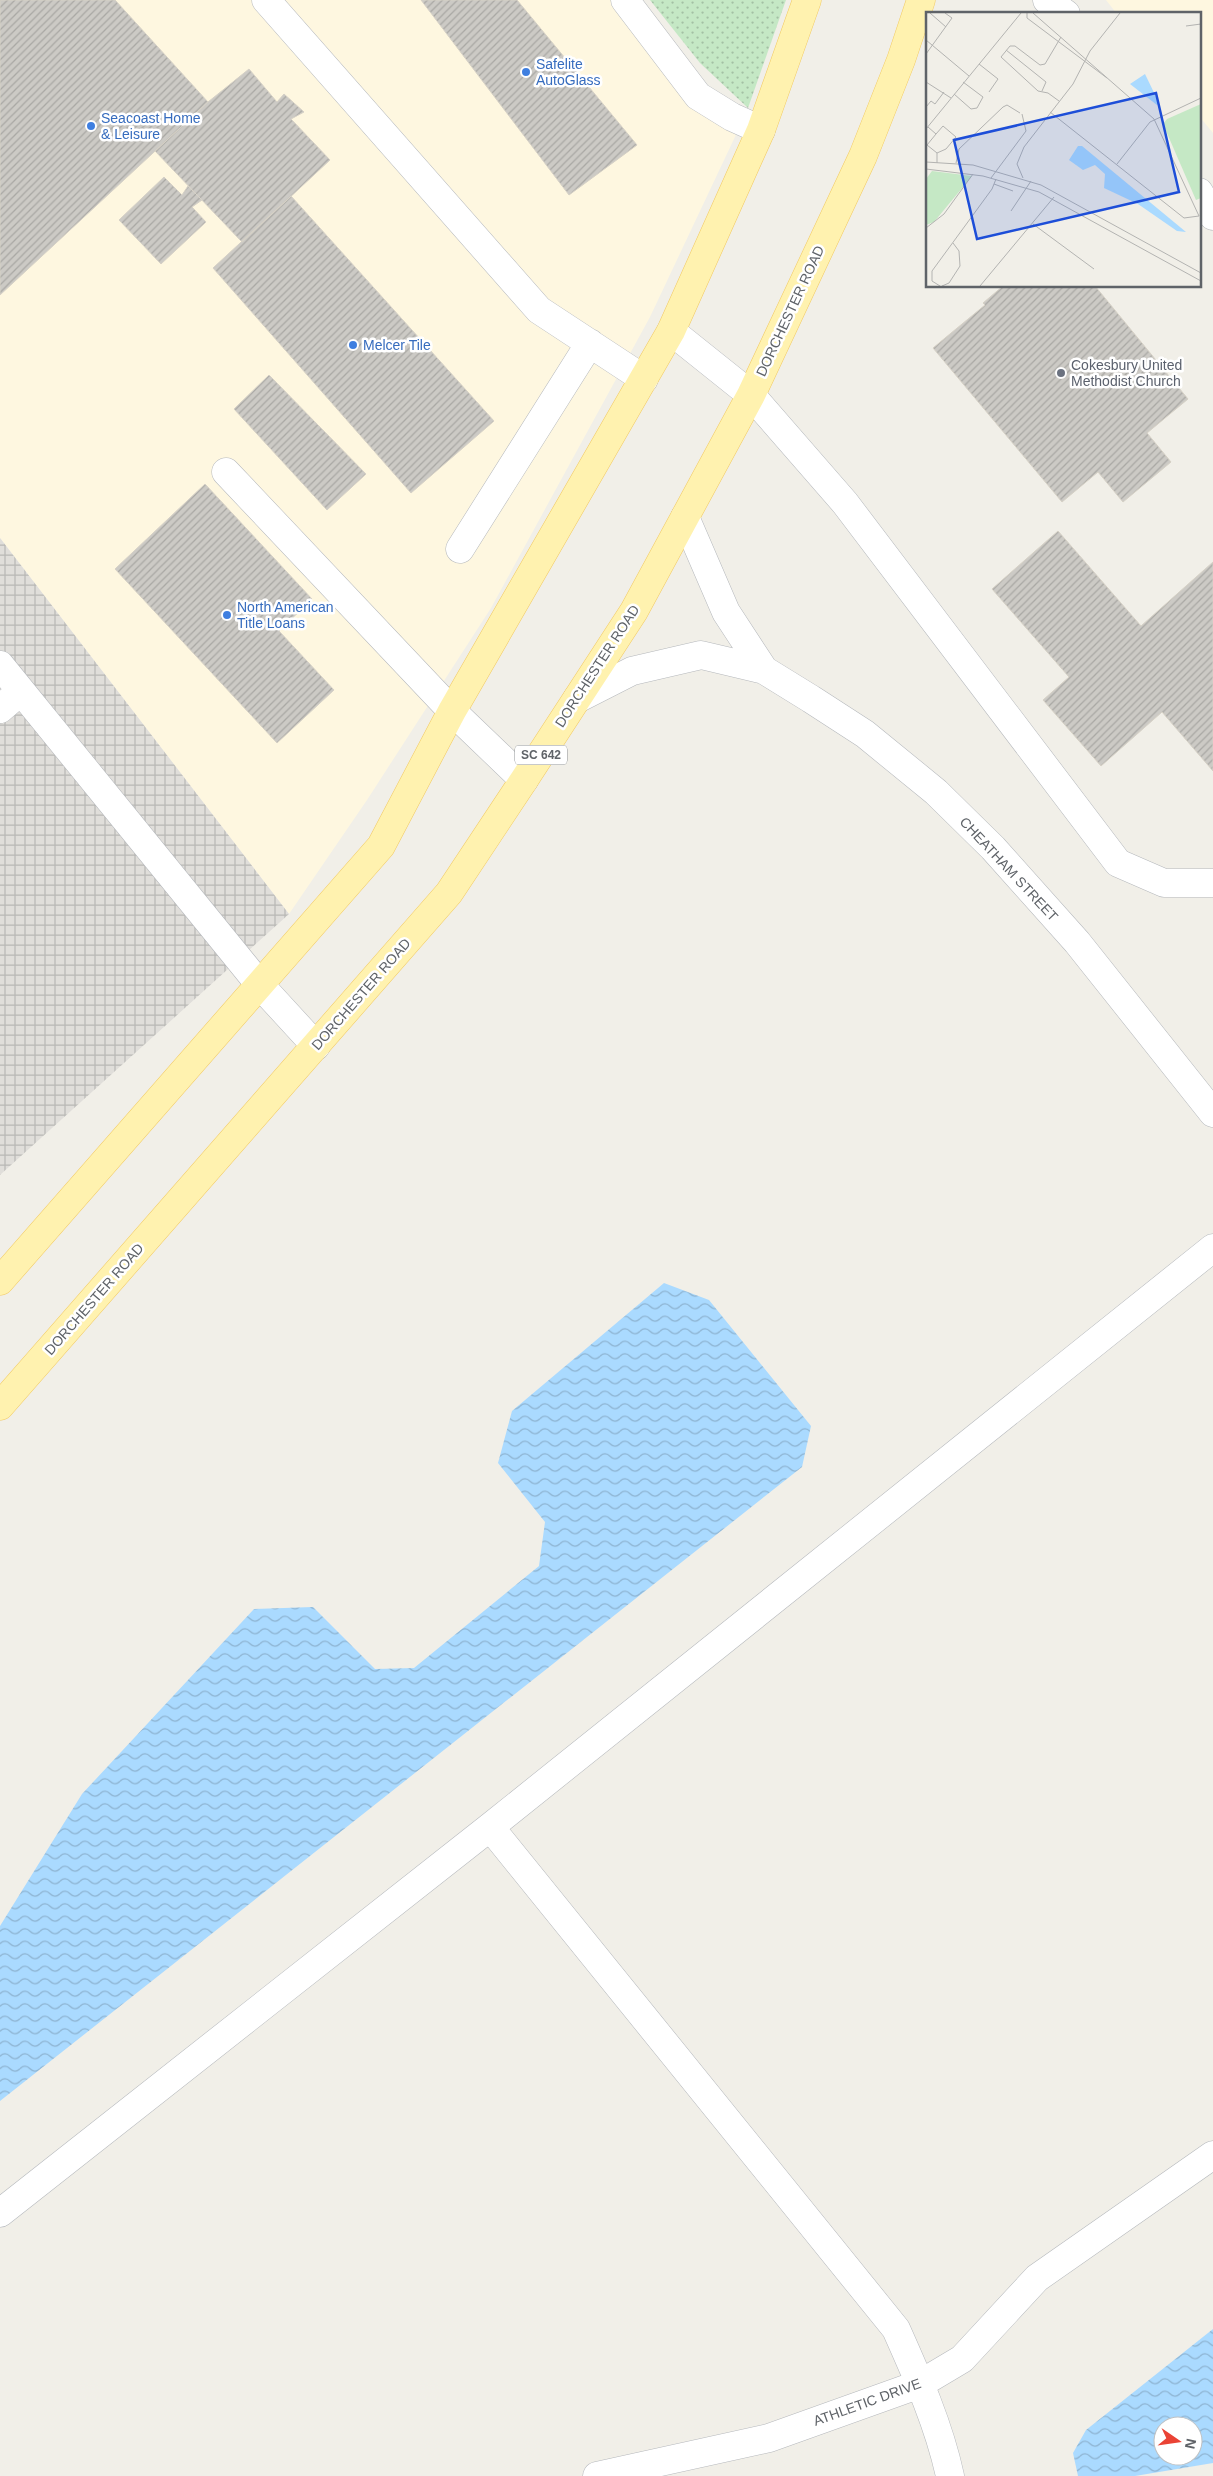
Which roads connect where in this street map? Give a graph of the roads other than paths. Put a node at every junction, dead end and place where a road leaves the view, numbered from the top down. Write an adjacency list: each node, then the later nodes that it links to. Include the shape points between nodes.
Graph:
1 (266, 0): 11 (street, via 539,310)
2 (625, 0): 7 (street, via 698,96)
3 (807, 0): 7 (main road)
4 (921, 0): 13 (main road, DORCHESTER ROAD / SC 642, via 863,156)
5 (1047, 0): 6 (street)
6 (1063, 12)
7 (761, 130): 10 (main road)
8 (1200, 194): 9 (street)
9 (1213, 216)
10 (671, 331): 12 (main road); 13 (street)
11 (590, 343): 12 (street); 16 (street)
12 (644, 379): 22 (main road)
13 (751, 395): 15 (main road, DORCHESTER ROAD / SC 642); 24 (street, via 845,503 1118,863 1164,884)
14 (226, 472): 22 (street)
15 (685, 517): 18 (street, CHEATHAM STREET, via 726,612); 20 (main road, DORCHESTER ROAD / SC 642, via 634,611)
16 (460, 549)
17 (0, 665): 19 (street)
18 (764, 670): 20 (street, CHEATHAM STREET, via 700,655 632,671); 27 (street, CHEATHAM STREET, via 865,734 936,792 993,848 1077,942)
19 (21, 691): 21 (street); 25 (street)
20 (577, 699): 23 (main road, DORCHESTER ROAD / SC 642)
21 (0, 709)
22 (452, 711): 23 (street); 25 (main road, via 381,846)
23 (524, 780): 26 (main road, DORCHESTER ROAD / SC 642, via 449,894)
24 (1213, 883)
25 (260, 985): 26 (street); 29 (main road)
26 (316, 1046): 30 (main road, DORCHESTER ROAD / SC 642)
27 (1213, 1113)
28 (1213, 1248): 31 (street)
29 (0, 1281)
30 (0, 1406)
31 (490, 1827): 33 (street); 34 (street, via 896,2329)
32 (1213, 2155): 34 (street, ATHLETIC DRIVE, via 1036,2278 962,2359)
33 (0, 2213)
34 (920, 2384): 35 (street, ATHLETIC DRIVE, via 769,2438); 36 (street)
35 (597, 2476)
36 (950, 2476)

